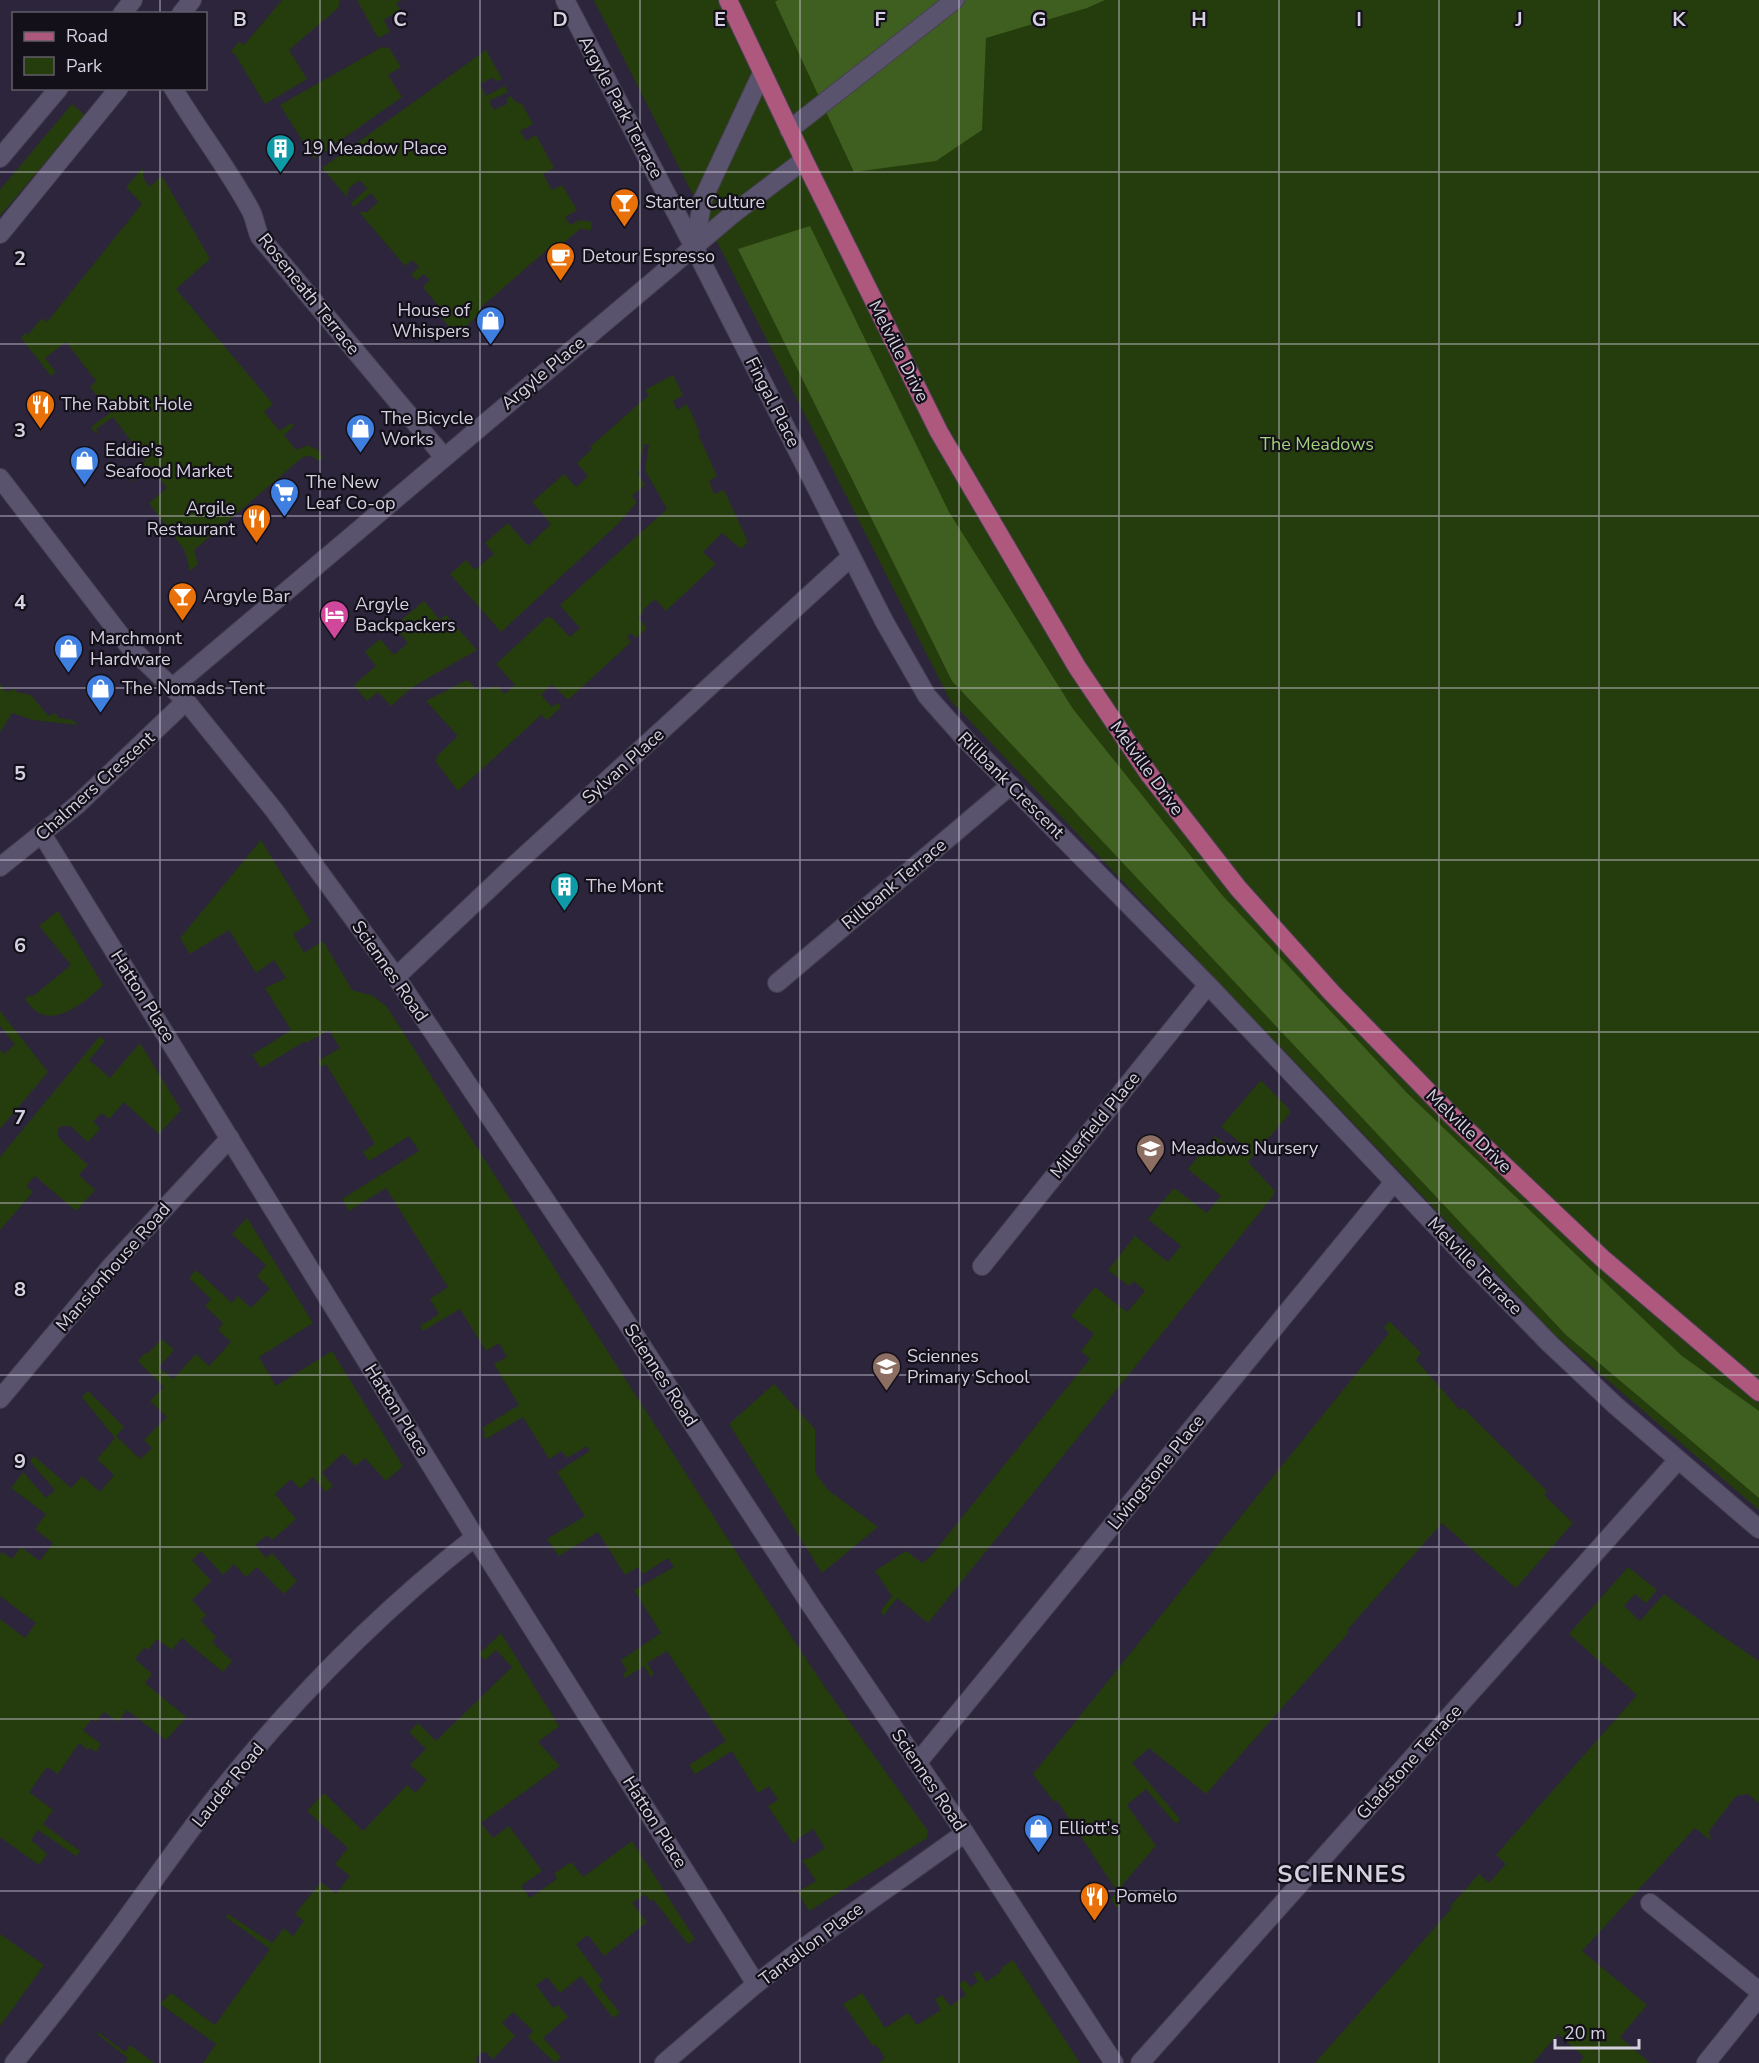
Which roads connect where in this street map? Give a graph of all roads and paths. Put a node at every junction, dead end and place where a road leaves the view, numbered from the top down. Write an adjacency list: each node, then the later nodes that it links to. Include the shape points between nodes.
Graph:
1 (133, 0): 6 (street)
2 (192, 0): 7 (street)
3 (565, 0): 16 (street, Argyle Park Terrace)
4 (728, 0): 8 (main road, Melville Drive)
5 (955, 0): 12 (street)
6 (124, 12)
7 (183, 12)
8 (762, 73): 12 (main road, Melville Drive); 16 (street, via 703,200)
9 (57, 90): 13 (street)
10 (117, 90): 15 (street)
11 (174, 90): 17 (street, Roseneath Terrace, via 251,212 260,237)
12 (789, 130): 14 (main road, Melville Drive)
13 (0, 158)
14 (804, 160): 16 (street, Argyle Place); 31 (main road, Melville Drive, via 939,432 1077,667 1149,774 1246,896 1332,993 1452,1116 1602,1258)
15 (0, 234)
16 (694, 247): 17 (street, Argyle Place); 19 (street, Fingal Place)
17 (444, 457): 20 (street, Argyle Place)
18 (0, 478): 20 (street, Sciennes Road, via 129,645)
19 (851, 557): 22 (street, Rillbank Crescent, via 927,696); 25 (street, Sylvan Place)
20 (173, 687): 21 (street, Sciennes Road)
21 (186, 701): 23 (street, Chalmers Crescent); 25 (street, Sciennes Road, via 274,810)
22 (1011, 785): 26 (street, Rillbank Terrace); 27 (street, Rillbank Crescent)
23 (42, 834): 24 (street, Chalmers Crescent); 28 (street, Hatton Place)
24 (0, 867)
25 (396, 977): 36 (street, Sciennes Road)
26 (777, 983)
27 (1208, 985): 29 (street, Melville Terrace); 30 (street, Millerfield Place)
28 (230, 1138): 32 (street, Mansionhouse Road, via 113,1264); 35 (street, Hatton Place)
29 (1394, 1182): 33 (street, Melville Terrace, via 1550,1344); 36 (street, Livingstone Place)
30 (982, 1266)
31 (1759, 1392)
32 (0, 1399)
33 (1678, 1460): 34 (street, Melville Terrace); 45 (street, Gladstone Terrace)
34 (1759, 1529)
35 (475, 1537): 39 (street, Hatton Place); 42 (street, Lauder Road, via 390,1609 275,1727 209,1806)
36 (918, 1762): 37 (street, Sciennes Road)
37 (965, 1833): 39 (street, Tantallon Place); 44 (street, Sciennes Road)
38 (1650, 1903): 40 (street)
39 (756, 1984): 43 (street, Tantallon Place)
40 (1759, 1991)
41 (1759, 1998): 46 (street)
42 (14, 2063)
43 (663, 2063)
44 (1114, 2063)
45 (1140, 2063)
46 (1706, 2063)

